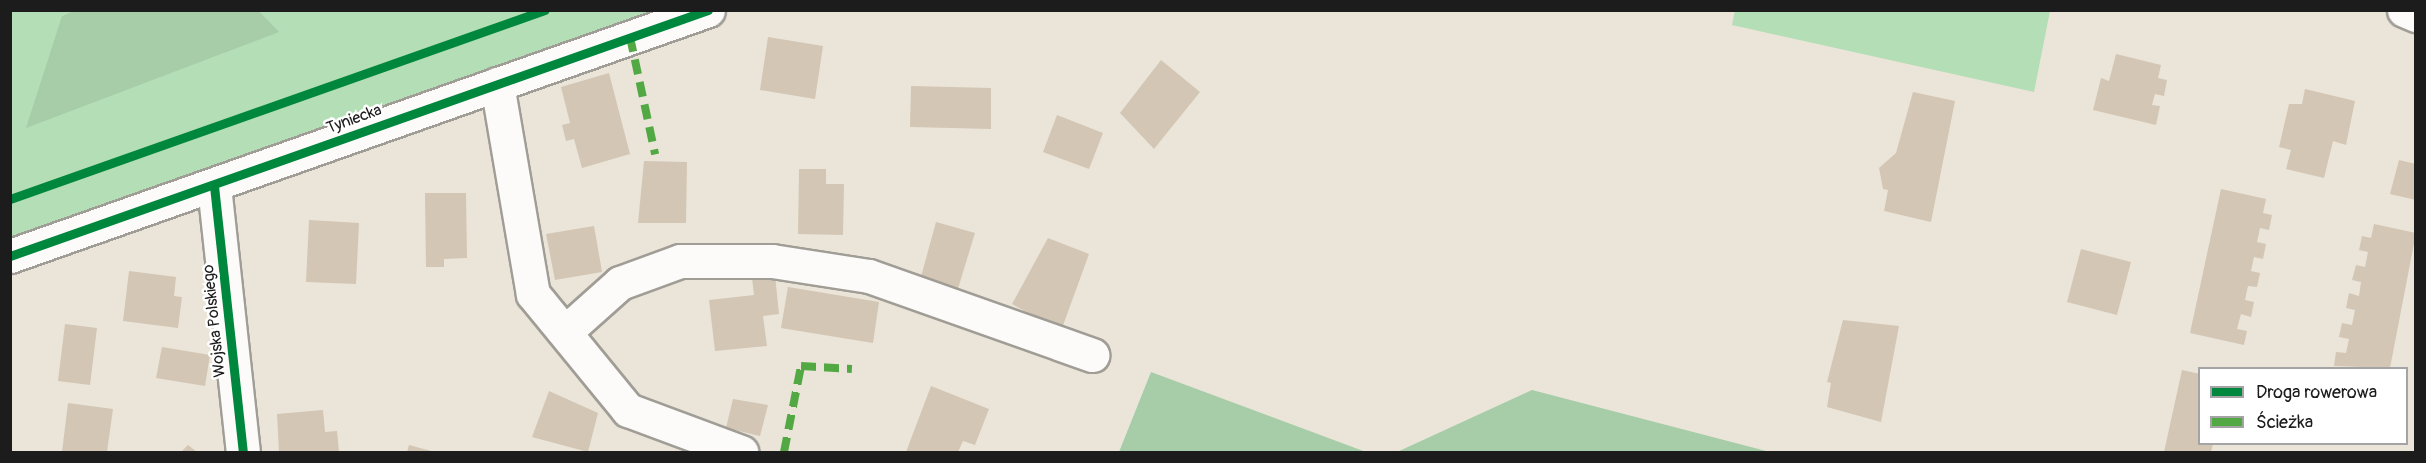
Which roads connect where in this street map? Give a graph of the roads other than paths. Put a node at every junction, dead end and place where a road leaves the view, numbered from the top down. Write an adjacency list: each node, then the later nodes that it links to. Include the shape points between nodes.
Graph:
1 (708, 10): 4 (street, Tyniecka)
2 (2404, 10): 3 (street)
3 (2415, 15)
4 (496, 84): 5 (street, Tyniecka); 7 (street, via 533,294)
5 (214, 186): 6 (street, Tyniecka); 9 (street, Wojska Polskiego)
6 (10, 256)
7 (565, 332): 8 (street, via 620,283 680,261 772,261 869,276); 10 (street, via 628,410)
8 (1092, 355)
9 (243, 453)
10 (741, 453)

